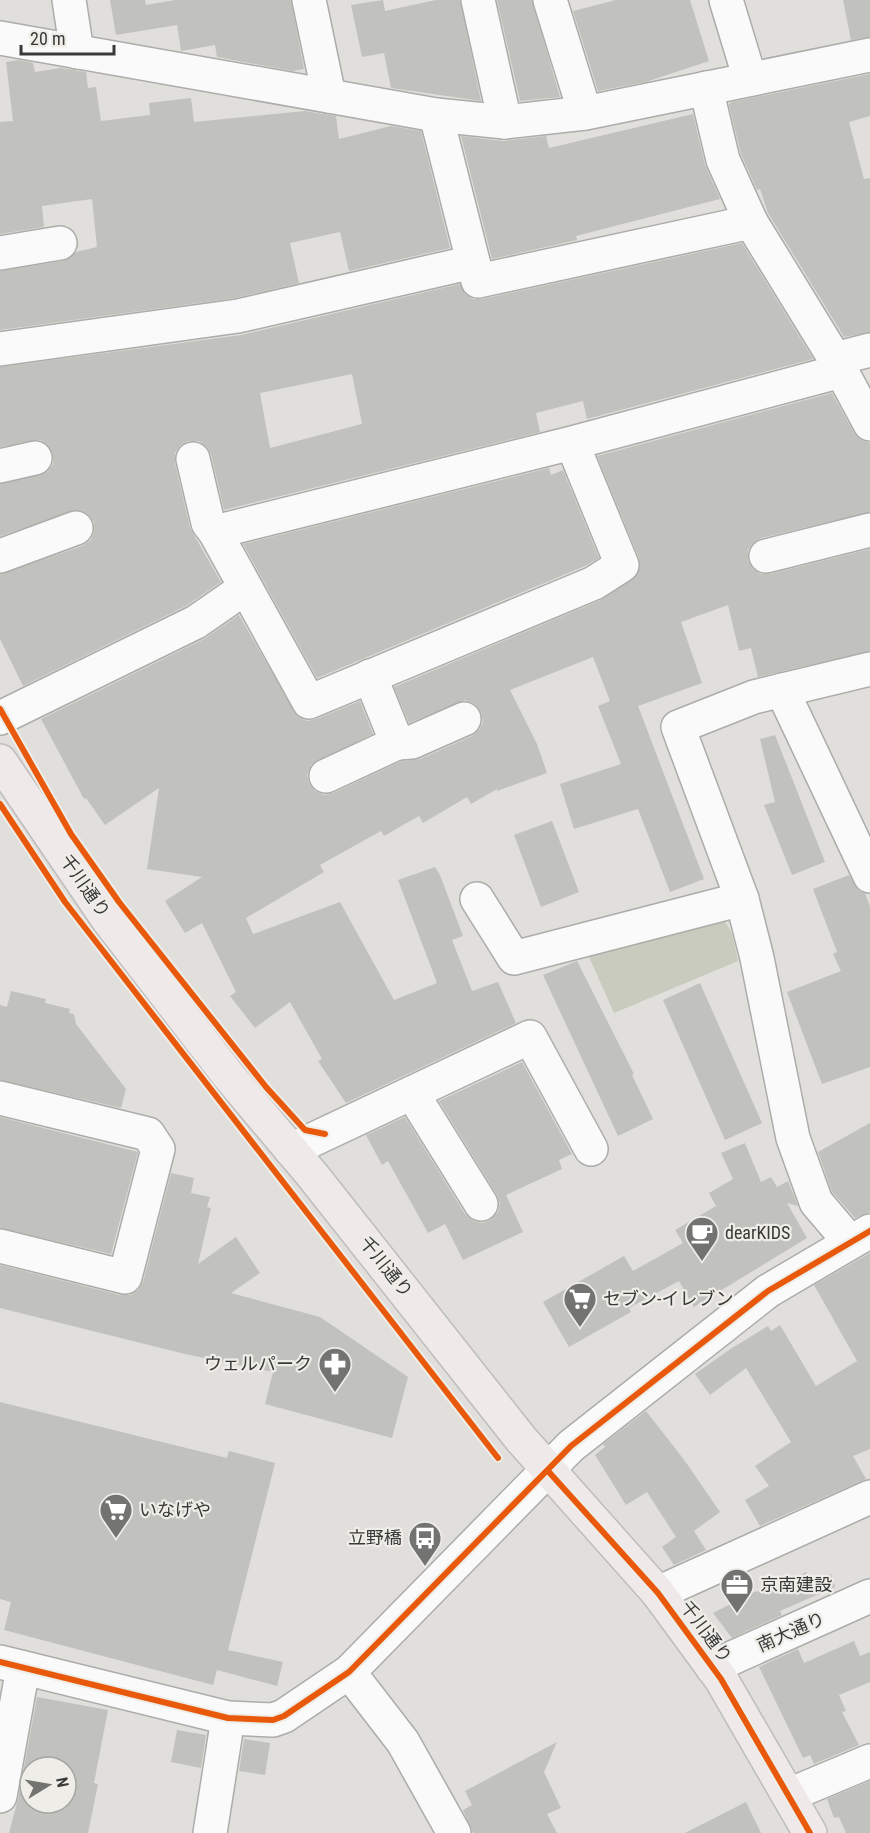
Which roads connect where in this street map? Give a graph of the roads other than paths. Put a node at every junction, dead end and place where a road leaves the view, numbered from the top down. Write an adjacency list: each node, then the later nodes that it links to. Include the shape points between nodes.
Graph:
1 (69, 0): 7 (street)
2 (309, 0): 11 (street)
3 (478, 0): 14 (street)
4 (550, 0): 12 (street)
5 (726, 0): 9 (street)
6 (0, 38): 7 (street)
7 (77, 51): 11 (street)
8 (870, 55): 9 (street)
9 (750, 79): 10 (street)
10 (706, 88): 12 (street); 15 (street, via 723,160)
11 (329, 96): 13 (street)
12 (585, 113): 14 (street)
13 (436, 115): 14 (street); 18 (street)
14 (505, 122)
15 (751, 222): 18 (street, via 478,281); 21 (street)
16 (60, 243): 17 (street)
17 (0, 254)
18 (473, 262): 19 (street, via 238,316)
19 (0, 349)
20 (870, 350): 21 (street)
21 (838, 365): 22 (street); 23 (street)
22 (870, 424)
23 (572, 443): 29 (street); 34 (street, via 622,565 594,583)
24 (35, 458): 26 (street)
25 (193, 459): 29 (street, via 208,523)
26 (0, 466)
27 (76, 528): 30 (street)
28 (870, 531): 31 (street)
29 (215, 532): 32 (street)
30 (0, 556)
31 (766, 556)
32 (245, 588): 34 (street, via 309,702); 36 (street, via 196,622)
33 (870, 669): 35 (street)
34 (370, 676): 38 (street)
35 (782, 690): 41 (street); 43 (street, via 754,697 678,728)
36 (0, 718)
37 (464, 719): 38 (street, via 412,742)
38 (397, 743): 40 (street)
39 (0, 760): 47 (main road, 千川通り, via 116,929)
40 (326, 776)
41 (870, 876)
42 (477, 899): 43 (street, via 514,958)
43 (742, 899): 49 (street, via 793,1138 816,1202)
44 (412, 1093): 46 (street, via 530,1037); 47 (street); 48 (street)
45 (0, 1098): 50 (street, via 148,1134 158,1149 125,1277)
46 (591, 1149)
47 (291, 1150): 51 (main road, 千川通り)
48 (481, 1204)
49 (860, 1237): 51 (street, via 768,1291 571,1446)
50 (0, 1246)
51 (548, 1472): 53 (main road, 千川通り); 57 (street)
52 (870, 1497): 53 (street)
53 (658, 1593): 56 (main road, 千川通り)
54 (870, 1596): 56 (street, 南大通り)
55 (11, 1665): 58 (street); 60 (street)
56 (712, 1667): 61 (main road, 千川通り)
57 (349, 1672): 58 (street, via 273,1720); 63 (street, via 403,1742)
58 (228, 1718): 62 (street)
59 (870, 1761): 61 (street)
60 (0, 1796)
61 (789, 1796): 64 (main road, 千川通り)
62 (210, 1833)
63 (453, 1833)
64 (810, 1833)

